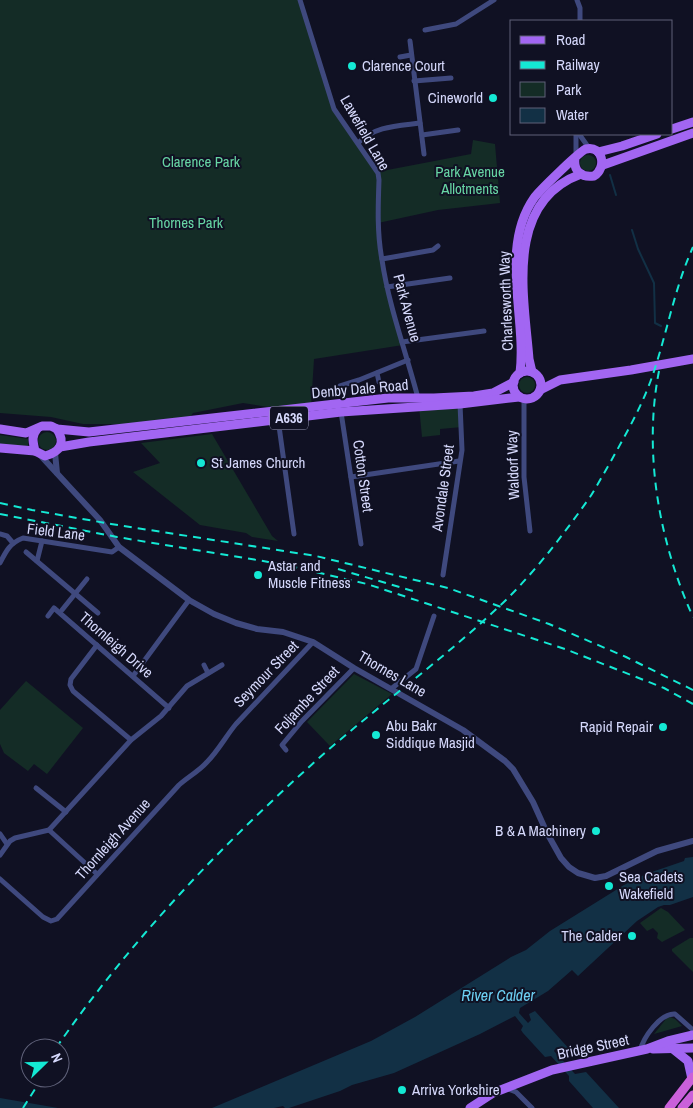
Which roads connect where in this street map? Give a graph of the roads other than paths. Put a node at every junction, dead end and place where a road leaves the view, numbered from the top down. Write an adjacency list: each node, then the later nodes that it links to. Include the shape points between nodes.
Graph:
1 (300, 0): 20 (street, Lawefield Lane, via 334,109)
2 (494, 0): 5 (street, via 456,24)
3 (577, 0): 4 (street)
4 (580, 20)
5 (425, 30)
6 (410, 41): 7 (street)
7 (412, 55): 8 (street); 10 (street)
8 (400, 57)
9 (451, 78): 10 (street)
10 (414, 81): 12 (street)
11 (693, 122): 13 (main road)
12 (420, 123): 16 (street); 20 (street, via 380,129)
13 (673, 129)
14 (458, 130): 16 (street)
15 (693, 133): 24 (main road)
16 (422, 135): 22 (street)
17 (578, 135): 23 (street)
18 (579, 135): 21 (street)
19 (654, 135): 21 (main road, via 622,146)
20 (358, 143): 26 (street, Lawefield Lane, via 378,172)
21 (593, 150): 23 (main road, via 580,151); 24 (main road, via 601,155)
22 (424, 154)
23 (576, 157): 25 (main road, via 575,167); 37 (main road, Charlesworth Way / A636, via 543,187 533,200 521,228 516,263 522,352)
24 (602, 164): 25 (main road, via 600,172 594,176)
25 (581, 174): 38 (main road, Charlesworth Way, via 548,195 527,235 523,274 529,359)
26 (378, 223): 28 (street, Park Avenue)
27 (438, 246): 28 (street, via 433,250)
28 (382, 259): 30 (street, Park Avenue)
29 (450, 278): 30 (street)
30 (387, 287): 32 (street, Park Avenue)
31 (484, 331): 32 (street)
32 (402, 342): 34 (street, Park Avenue)
33 (693, 359): 41 (main road, A636)
34 (408, 360): 36 (street); 45 (street, Park Avenue)
35 (356, 373): 40 (street)
36 (377, 373): 40 (street); 42 (street)
37 (520, 373): 38 (main road, A636); 43 (main road, A636)
38 (535, 374): 41 (main road, A636); 44 (main road, via 541,383)
39 (343, 378): 40 (street, via 343,385)
40 (359, 380)
41 (560, 380): 44 (main road, A636)
42 (379, 382)
43 (514, 382): 45 (main road, Denby Dale Road / A636, via 493,393); 46 (main road, via 514,390)
44 (540, 390): 46 (main road, A636, via 534,397)
45 (418, 398): 52 (main road, Denby Dale Road / A636, via 388,398 88,432)
46 (522, 398): 47 (main road, Denby Dale Road / A636); 59 (street, Waldorf Way, via 524,477)
47 (460, 404): 48 (main road, Denby Dale Road / A636); 56 (street, Avondale Street, via 463,440)
48 (341, 412): 49 (main road, Denby Dale Road / A636); 58 (street, Cotton Street)
49 (278, 419): 54 (main road, Denby Dale Road / A636, via 89,442); 61 (street)
50 (0, 429): 51 (main road, A636, via 20,433)
51 (38, 429): 52 (main road, A636, via 42,426); 55 (main road, via 32,439)
52 (57, 429): 54 (main road, via 61,439)
53 (0, 448): 55 (main road, A636)
54 (58, 450): 55 (main road, A636, via 45,456); 57 (street)
55 (37, 452): 57 (street, Thornes Lane)
56 (459, 461): 58 (street); 69 (street, Avondale Street)
57 (57, 473): 65 (street, Thornes Lane, via 108,529)
58 (351, 477): 64 (street, Cotton Street)
59 (530, 531)
60 (0, 534): 63 (street)
61 (294, 534)
62 (42, 541): 63 (street, Field Lane, via 23,538); 65 (street, Field Lane, via 112,552); 67 (street)
63 (13, 543): 68 (street, Field Lane)
64 (361, 544)
65 (119, 547): 72 (street, Thornes Lane)
66 (26, 552): 67 (street)
67 (37, 561): 71 (street)
68 (0, 563)
69 (442, 575)
70 (87, 579): 71 (street)
71 (75, 594): 73 (street); 74 (street)
72 (189, 600): 77 (street, Thornes Lane, via 236,623); 83 (street)
73 (62, 610)
74 (98, 613)
75 (48, 616): 78 (street, Thornleigh Drive, via 54,608)
76 (434, 616): 84 (street, via 416,669)
77 (314, 642): 81 (street, Thornes Lane); 86 (street, Seymour Street)
78 (97, 645): 83 (street, Thornleigh Drive); 87 (street, via 71,679 70,685)
79 (204, 665): 82 (street)
80 (222, 665): 82 (street)
81 (354, 668): 84 (street, Thornes Lane); 88 (street, Foljambe Street, via 302,721 282,746)
82 (208, 674): 85 (street, via 187,686)
83 (133, 676): 85 (street, Thornleigh Drive)
84 (390, 689): 93 (street, Thornes Lane, via 463,730 513,769 561,858 578,873 595,878 606,876 657,851)
85 (169, 708): 87 (street)
86 (236, 724): 96 (street, Thornleigh Avenue, via 212,757 179,785)
87 (131, 740): 90 (street)
88 (286, 750)
89 (36, 788): 90 (street)
90 (66, 812): 91 (street)
91 (49, 830): 94 (street, via 15,838); 96 (street)
92 (0, 834): 94 (street)
93 (693, 842)
94 (7, 844): 95 (street)
95 (0, 855)
96 (97, 874): 97 (street, Thornleigh Avenue, via 60,916 50,921)
97 (0, 879)
98 (693, 1030): 102 (street, Bridge Street, via 671,1013 650,1030 642,1043)
99 (693, 1035): 102 (main road, Bridge Street, via 668,1040)
100 (693, 1048): 101 (main road, Bridge Street)
101 (673, 1049): 102 (main road, Bridge Street); 103 (main road, via 688,1061)
102 (644, 1050): 104 (main road, Bridge Street, via 552,1070)
103 (692, 1078): 108 (highway)
104 (521, 1081): 105 (main road, Bridge Street); 107 (street)
105 (506, 1088): 107 (street); 110 (main road, Bridge Street)
106 (693, 1096): 108 (street, via 686,1095); 109 (highway)
107 (521, 1097): 111 (street)
108 (672, 1104)
109 (686, 1106)
110 (470, 1108)
111 (532, 1108)

